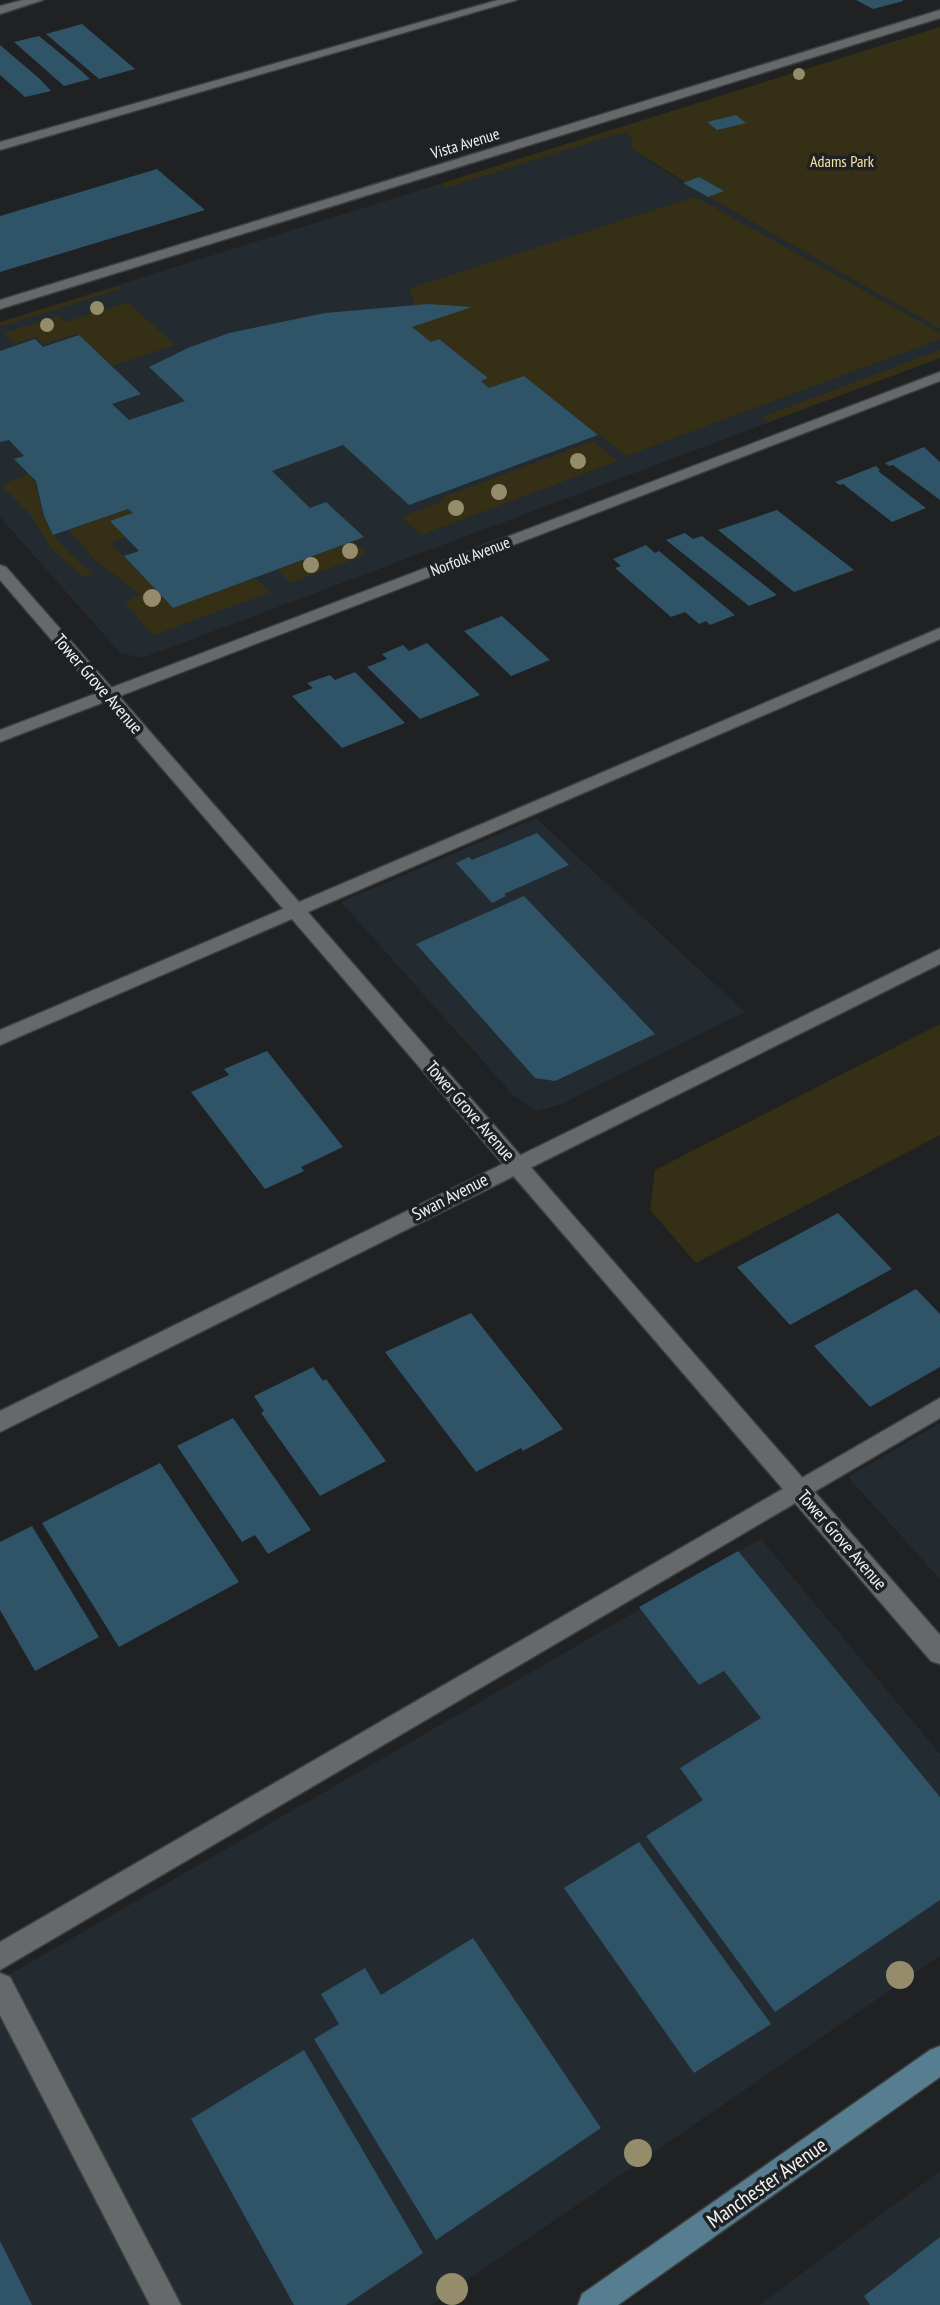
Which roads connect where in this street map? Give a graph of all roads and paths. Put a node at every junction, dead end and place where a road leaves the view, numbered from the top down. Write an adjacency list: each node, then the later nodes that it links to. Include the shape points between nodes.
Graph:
1 (37, 0): 3 (street)
2 (511, 0): 6 (street)
3 (18, 2): 4 (street)
4 (0, 10)
5 (940, 14): 7 (street, Vista Avenue)
6 (0, 146)
7 (0, 305)
8 (940, 376): 11 (street, Norfolk Avenue)
9 (0, 570): 11 (street, Tower Grove Avenue)
10 (940, 633): 13 (street)
11 (108, 695): 12 (street, Norfolk Avenue); 13 (street, Tower Grove Avenue)
12 (0, 736)
13 (295, 911): 15 (street); 16 (street, Tower Grove Avenue)
14 (940, 956): 16 (street, Swan Avenue)
15 (0, 1038)
16 (516, 1164): 18 (street, Swan Avenue); 19 (street, Tower Grove Avenue)
17 (940, 1407): 19 (street)
18 (0, 1422)
19 (799, 1490): 20 (street, Tower Grove Avenue); 21 (street)
20 (940, 1653)
21 (0, 1957)
22 (0, 1987): 24 (street)
23 (940, 2060): 25 (main road, Manchester Avenue)
24 (166, 2305)
25 (593, 2305)

